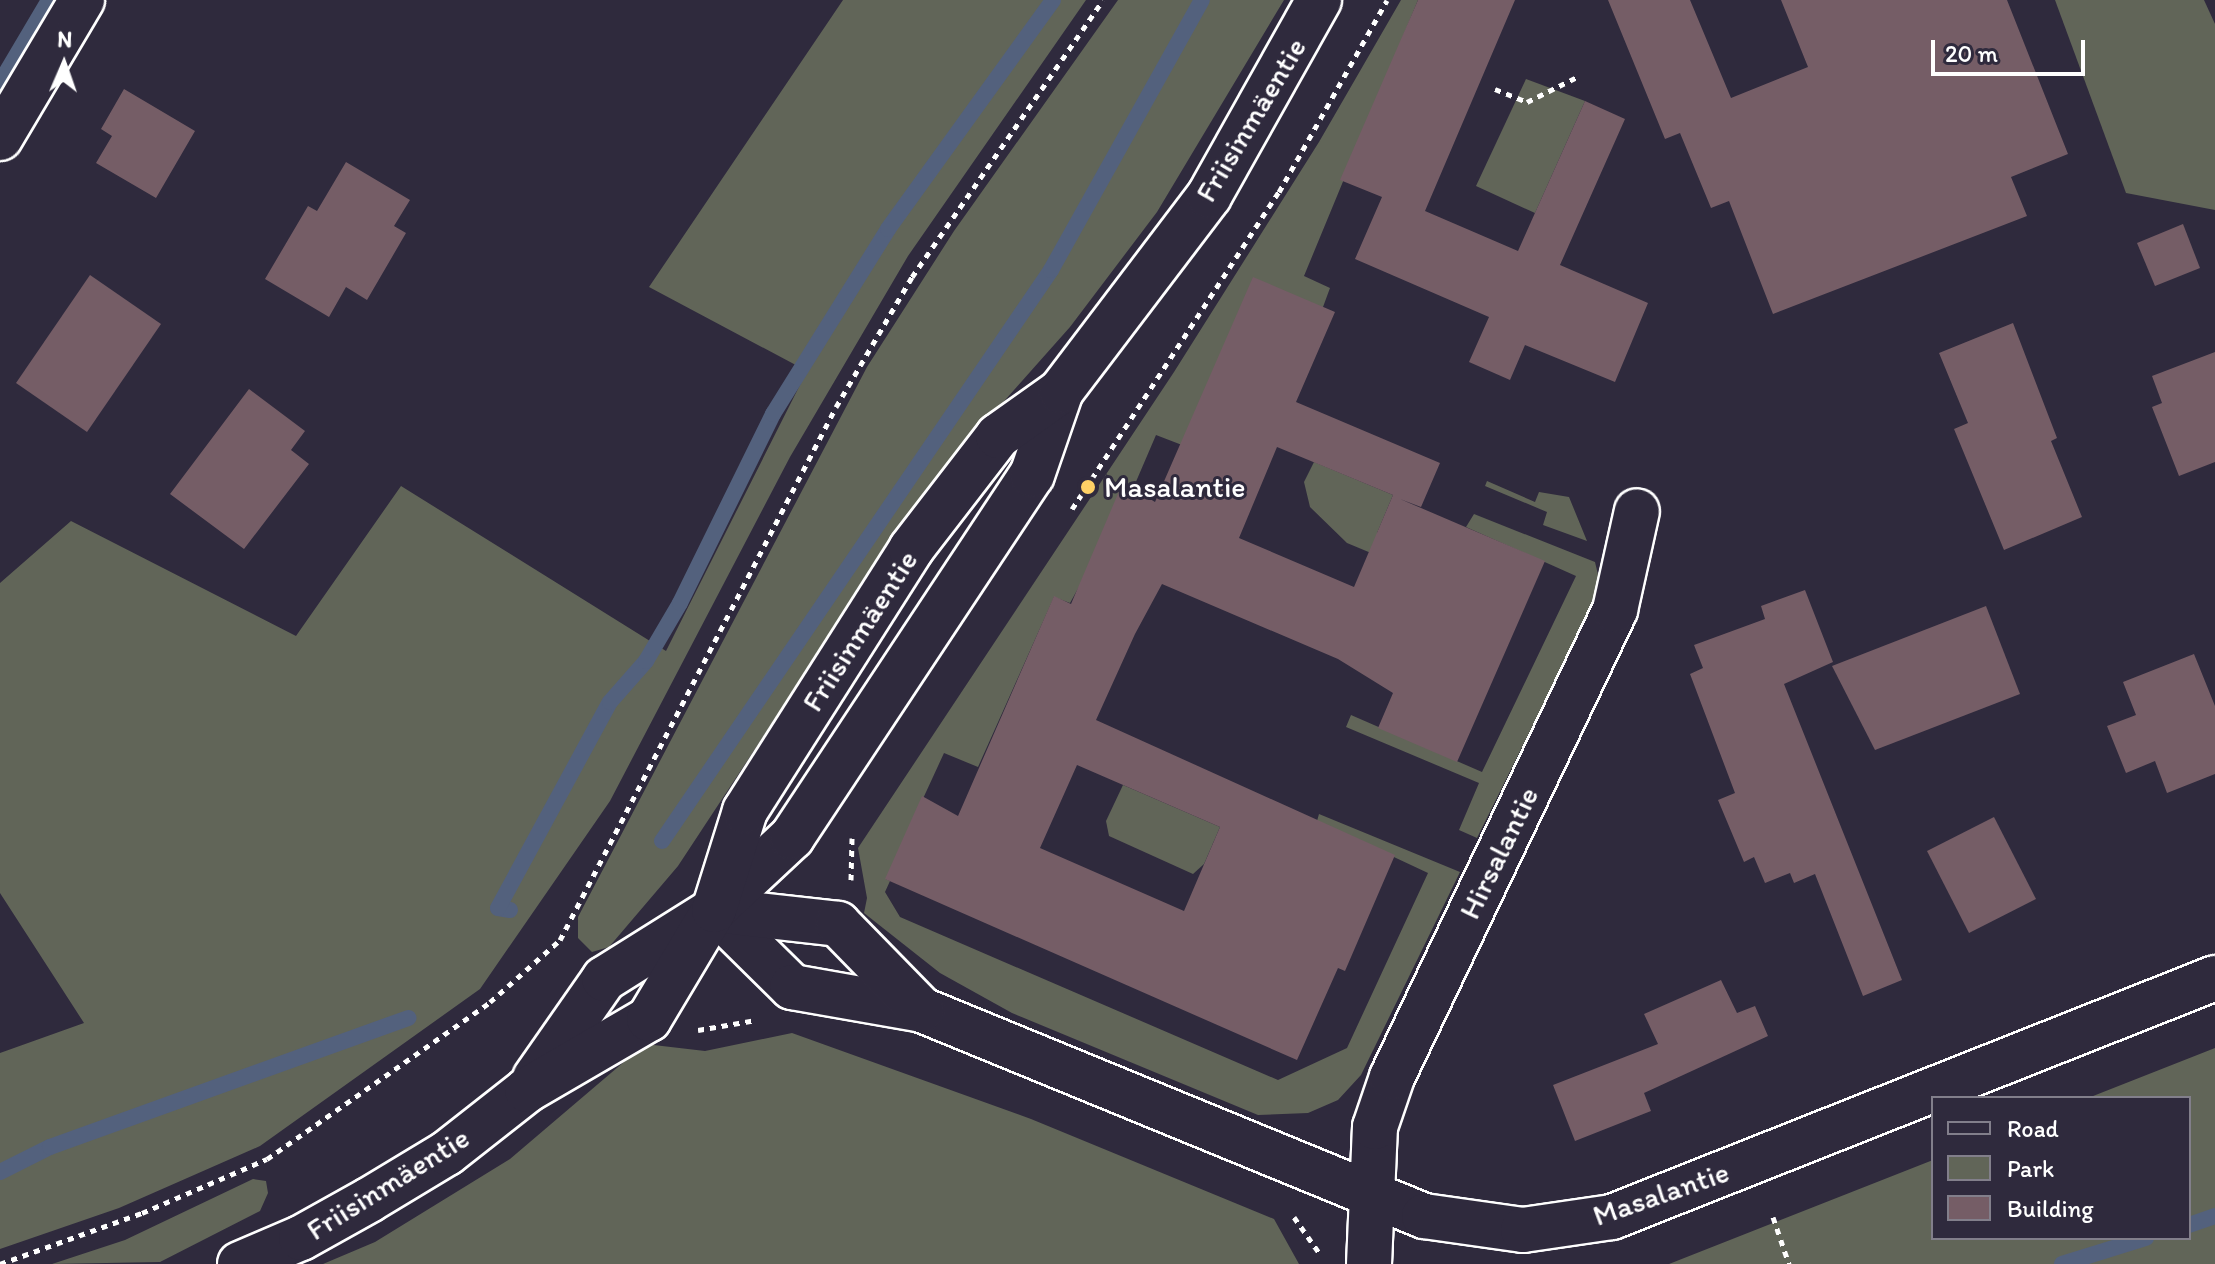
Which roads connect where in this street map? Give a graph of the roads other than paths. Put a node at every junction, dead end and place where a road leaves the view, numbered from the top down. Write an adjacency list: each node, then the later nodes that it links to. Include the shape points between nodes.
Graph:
1 (82, 0): 3 (street)
2 (1319, 0): 4 (street, Friisinmäentie, via 1209,196)
3 (0, 138)
4 (1061, 391): 6 (street, Friisinmäentie, via 1032,475 792,837); 6 (street, Friisinmäentie, via 998,436 911,549 745,811)
5 (1637, 511): 10 (street, Hirsalantie, via 1615,610 1392,1077 1375,1127)
6 (714, 910): 8 (street, Masalantie, via 792,987); 8 (street, Masalantie, via 838,924); 9 (street, Friisinmäentie, via 604,979); 9 (street, Friisinmäentie, via 649,1019)
7 (2215, 978): 10 (street, Masalantie, via 1612,1217 1523,1230 1424,1216)
8 (922, 1010): 10 (street, Masalantie)
9 (527, 1090): 11 (street, Friisinmäentie, via 434,1161 301,1238)
10 (1375, 1197): 12 (street, Hirsalantie)
11 (240, 1264)
12 (1369, 1264)

